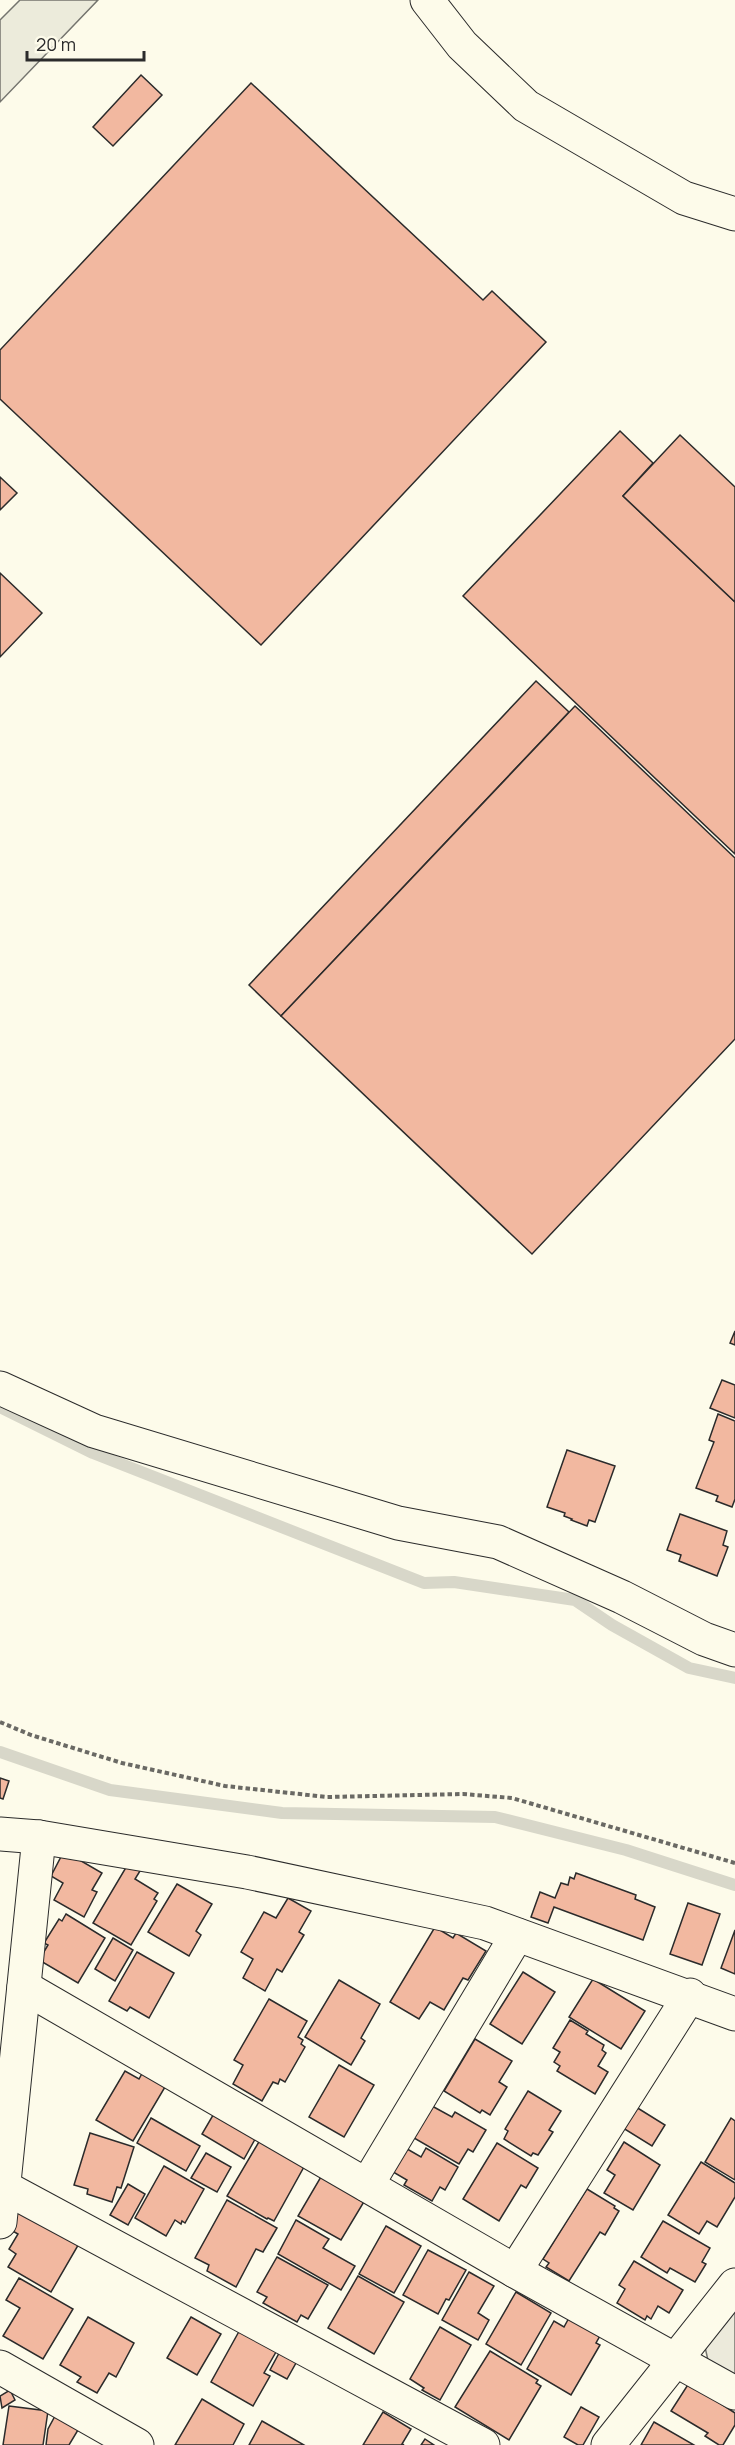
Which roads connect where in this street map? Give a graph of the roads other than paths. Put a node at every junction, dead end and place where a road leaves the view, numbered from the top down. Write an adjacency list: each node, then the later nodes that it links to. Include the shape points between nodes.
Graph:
1 (427, 0): 2 (street, via 462,45 526,106 684,198)
2 (735, 214)
3 (0, 1388): 4 (street, via 94,1431 398,1523 498,1542)
4 (735, 1650)
5 (0, 1834): 6 (street)
6 (39, 1837): 7 (street, via 248,1872 485,1923); 8 (street)
7 (517, 1935): 9 (street); 11 (street)
8 (24, 1987): 11 (street); 12 (street)
9 (690, 1995): 10 (street); 14 (street)
10 (735, 2014)
11 (367, 2185): 14 (street)
12 (4, 2187): 13 (street); 20 (street)
13 (0, 2222)
14 (515, 2271): 16 (street)
15 (735, 2285): 16 (street)
16 (676, 2360): 18 (street); 21 (street)
17 (0, 2367): 19 (street)
18 (735, 2393)
19 (137, 2445)
20 (483, 2445)
21 (608, 2445)

